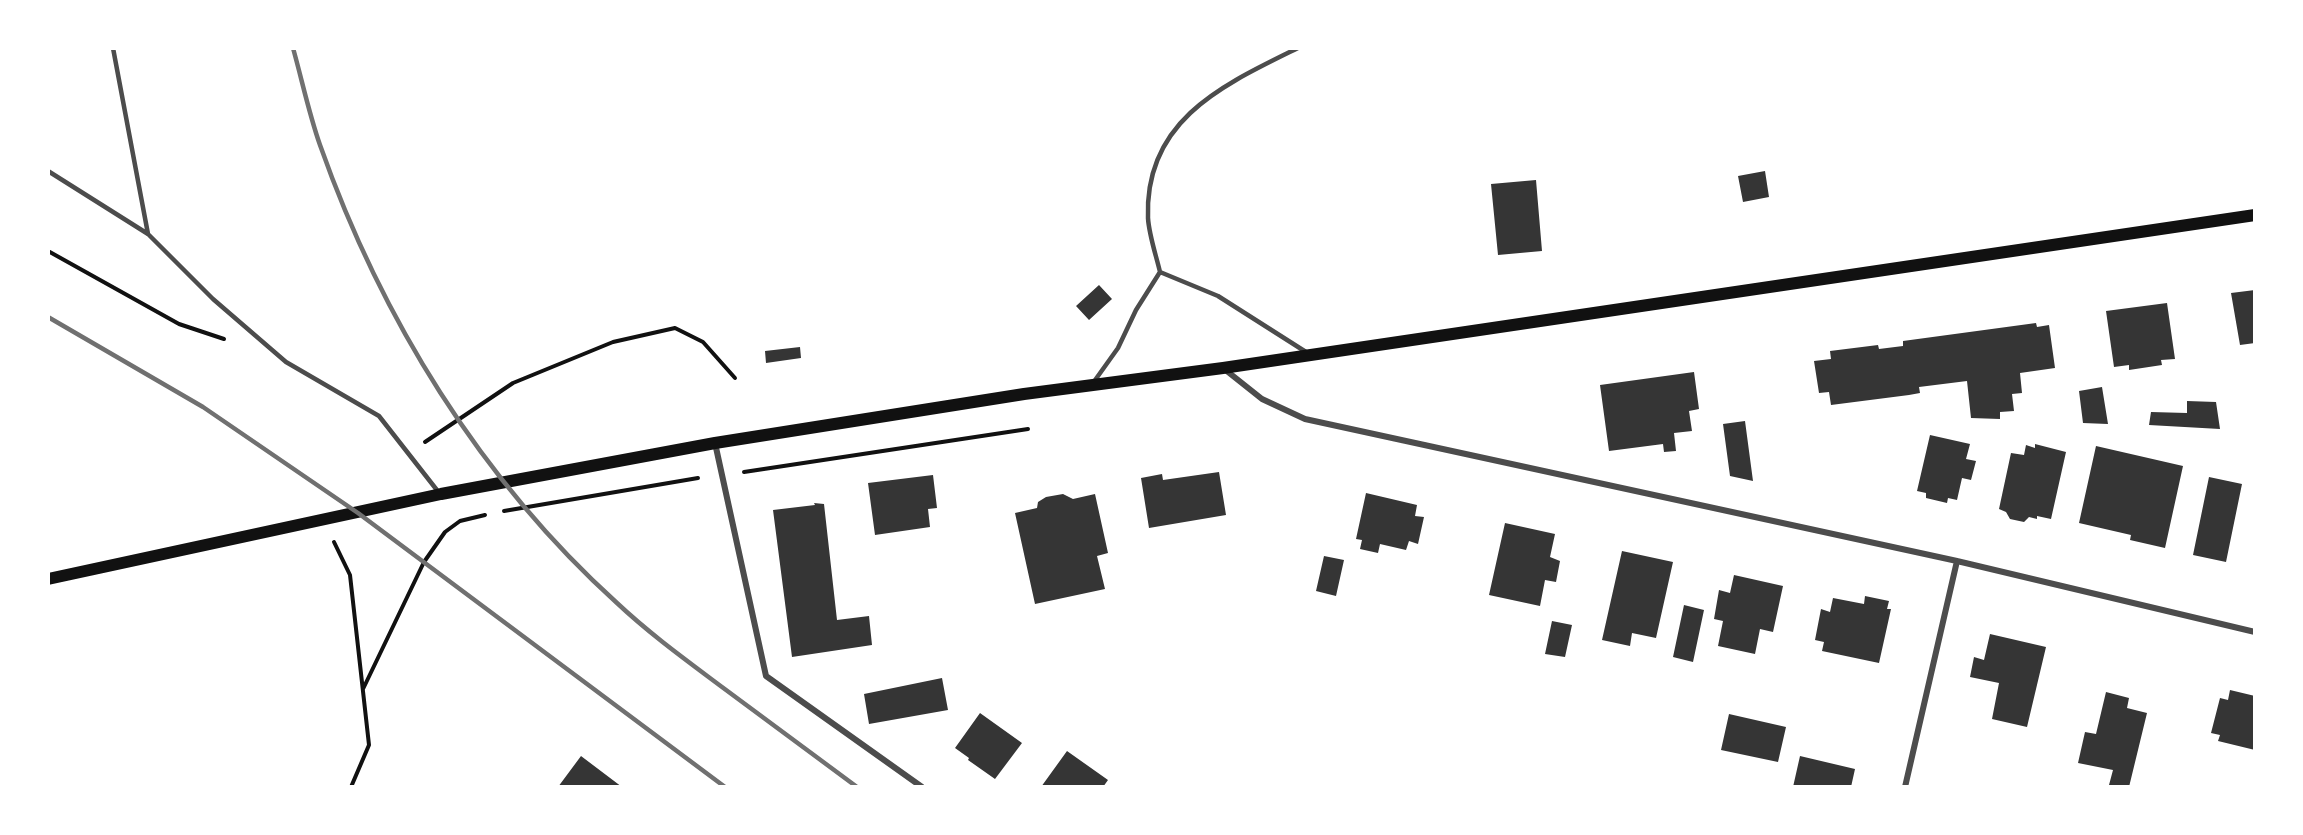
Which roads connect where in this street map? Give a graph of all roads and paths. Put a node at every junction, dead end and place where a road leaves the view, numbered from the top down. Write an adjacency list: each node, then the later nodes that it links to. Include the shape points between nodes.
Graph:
1 (112, 48): 5 (lane)
2 (1298, 48): 7 (lane, via 1205,98 1161,149 1152,175 1148,220)
3 (48, 171): 5 (lane)
4 (2255, 215): 9 (main road)
5 (148, 234): 15 (lane, via 213,299 286,362 379,416)
6 (48, 251): 8 (path, via 179,324)
7 (1160, 272): 9 (lane, via 1218,296); 12 (lane, via 1118,348)
8 (229, 341)
9 (1311, 355): 10 (main road)
10 (1223, 368): 12 (main road); 22 (street, via 1262,399 1305,418)
11 (735, 378): 15 (path, via 703,342 675,328 624,340 513,383)
12 (1091, 385): 14 (main road)
13 (1028, 429): 16 (path)
14 (716, 443): 18 (main road); 27 (street, via 766,676)
15 (408, 454): 18 (lane)
16 (741, 472)
17 (698, 478): 19 (path)
18 (441, 494): 21 (main road)
19 (499, 512)
20 (487, 514): 25 (path, via 460,521 445,532 424,562)
21 (323, 520): 23 (main road); 25 (path, via 350,575)
22 (1957, 561): 24 (street); 28 (street)
23 (48, 579)
24 (2255, 632)
25 (363, 689): 26 (path, via 369,746)
26 (351, 787)
27 (922, 787)
28 (1905, 787)

